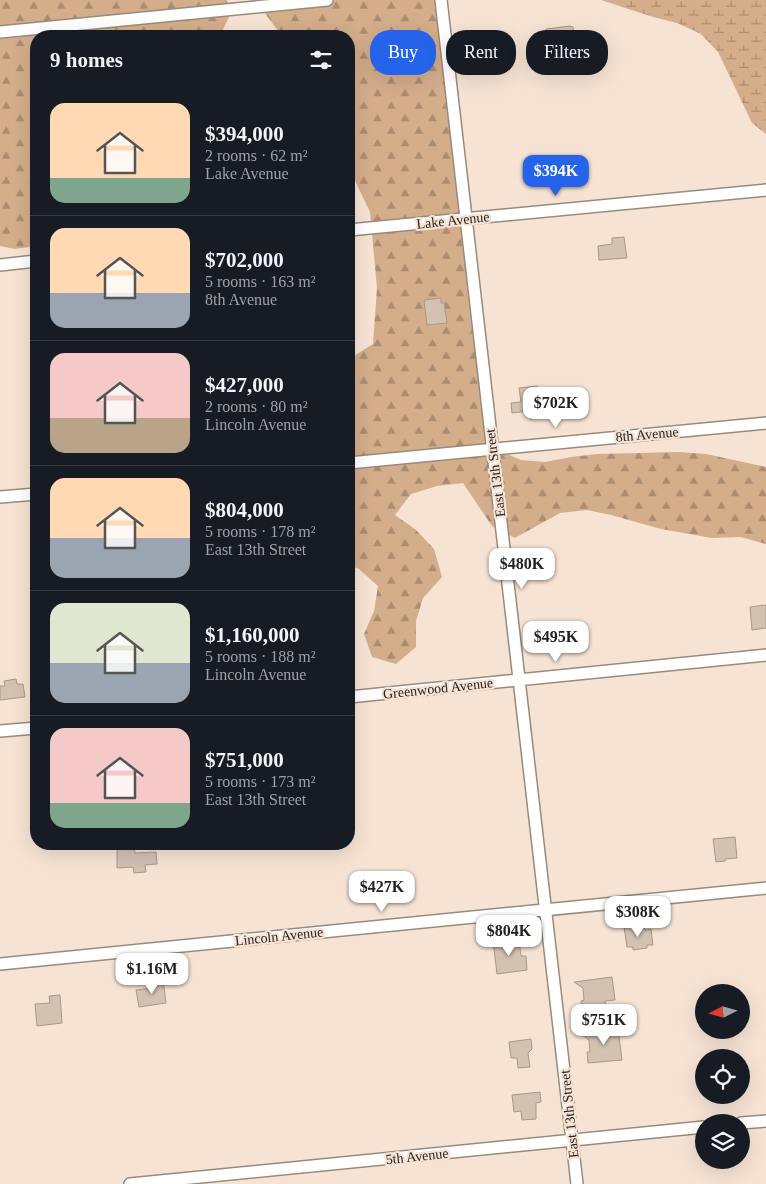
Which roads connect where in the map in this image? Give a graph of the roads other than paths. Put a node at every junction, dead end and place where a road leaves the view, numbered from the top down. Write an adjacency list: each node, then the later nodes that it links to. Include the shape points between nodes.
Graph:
1 (326, 0): 3 (street)
2 (441, 0): 5 (street, East 13th Street)
3 (0, 32)
4 (766, 190): 5 (street, Lake Avenue)
5 (467, 219): 6 (street, Lake Avenue); 10 (street, East 13th Street)
6 (355, 229)
7 (30, 262): 8 (street)
8 (0, 265)
9 (766, 422): 10 (street, 8th Avenue)
10 (493, 449): 11 (street, 8th Avenue); 15 (street, East 13th Street)
11 (355, 462)
12 (30, 495): 13 (street)
13 (0, 498)
14 (766, 655): 15 (street, Greenwood Avenue)
15 (519, 680): 16 (street, Greenwood Avenue); 20 (street, East 13th Street)
16 (355, 696)
17 (30, 728): 18 (street)
18 (0, 731)
19 (766, 888): 20 (street, Lincoln Avenue)
20 (546, 910): 21 (street, Lincoln Avenue); 25 (street, East 13th Street)
21 (0, 964)
22 (766, 1121): 23 (street)
23 (750, 1122)
24 (695, 1128): 25 (street, 5th Avenue)
25 (572, 1140): 26 (street, 5th Avenue); 27 (street, East 13th Street)
26 (130, 1184)
27 (577, 1184)

